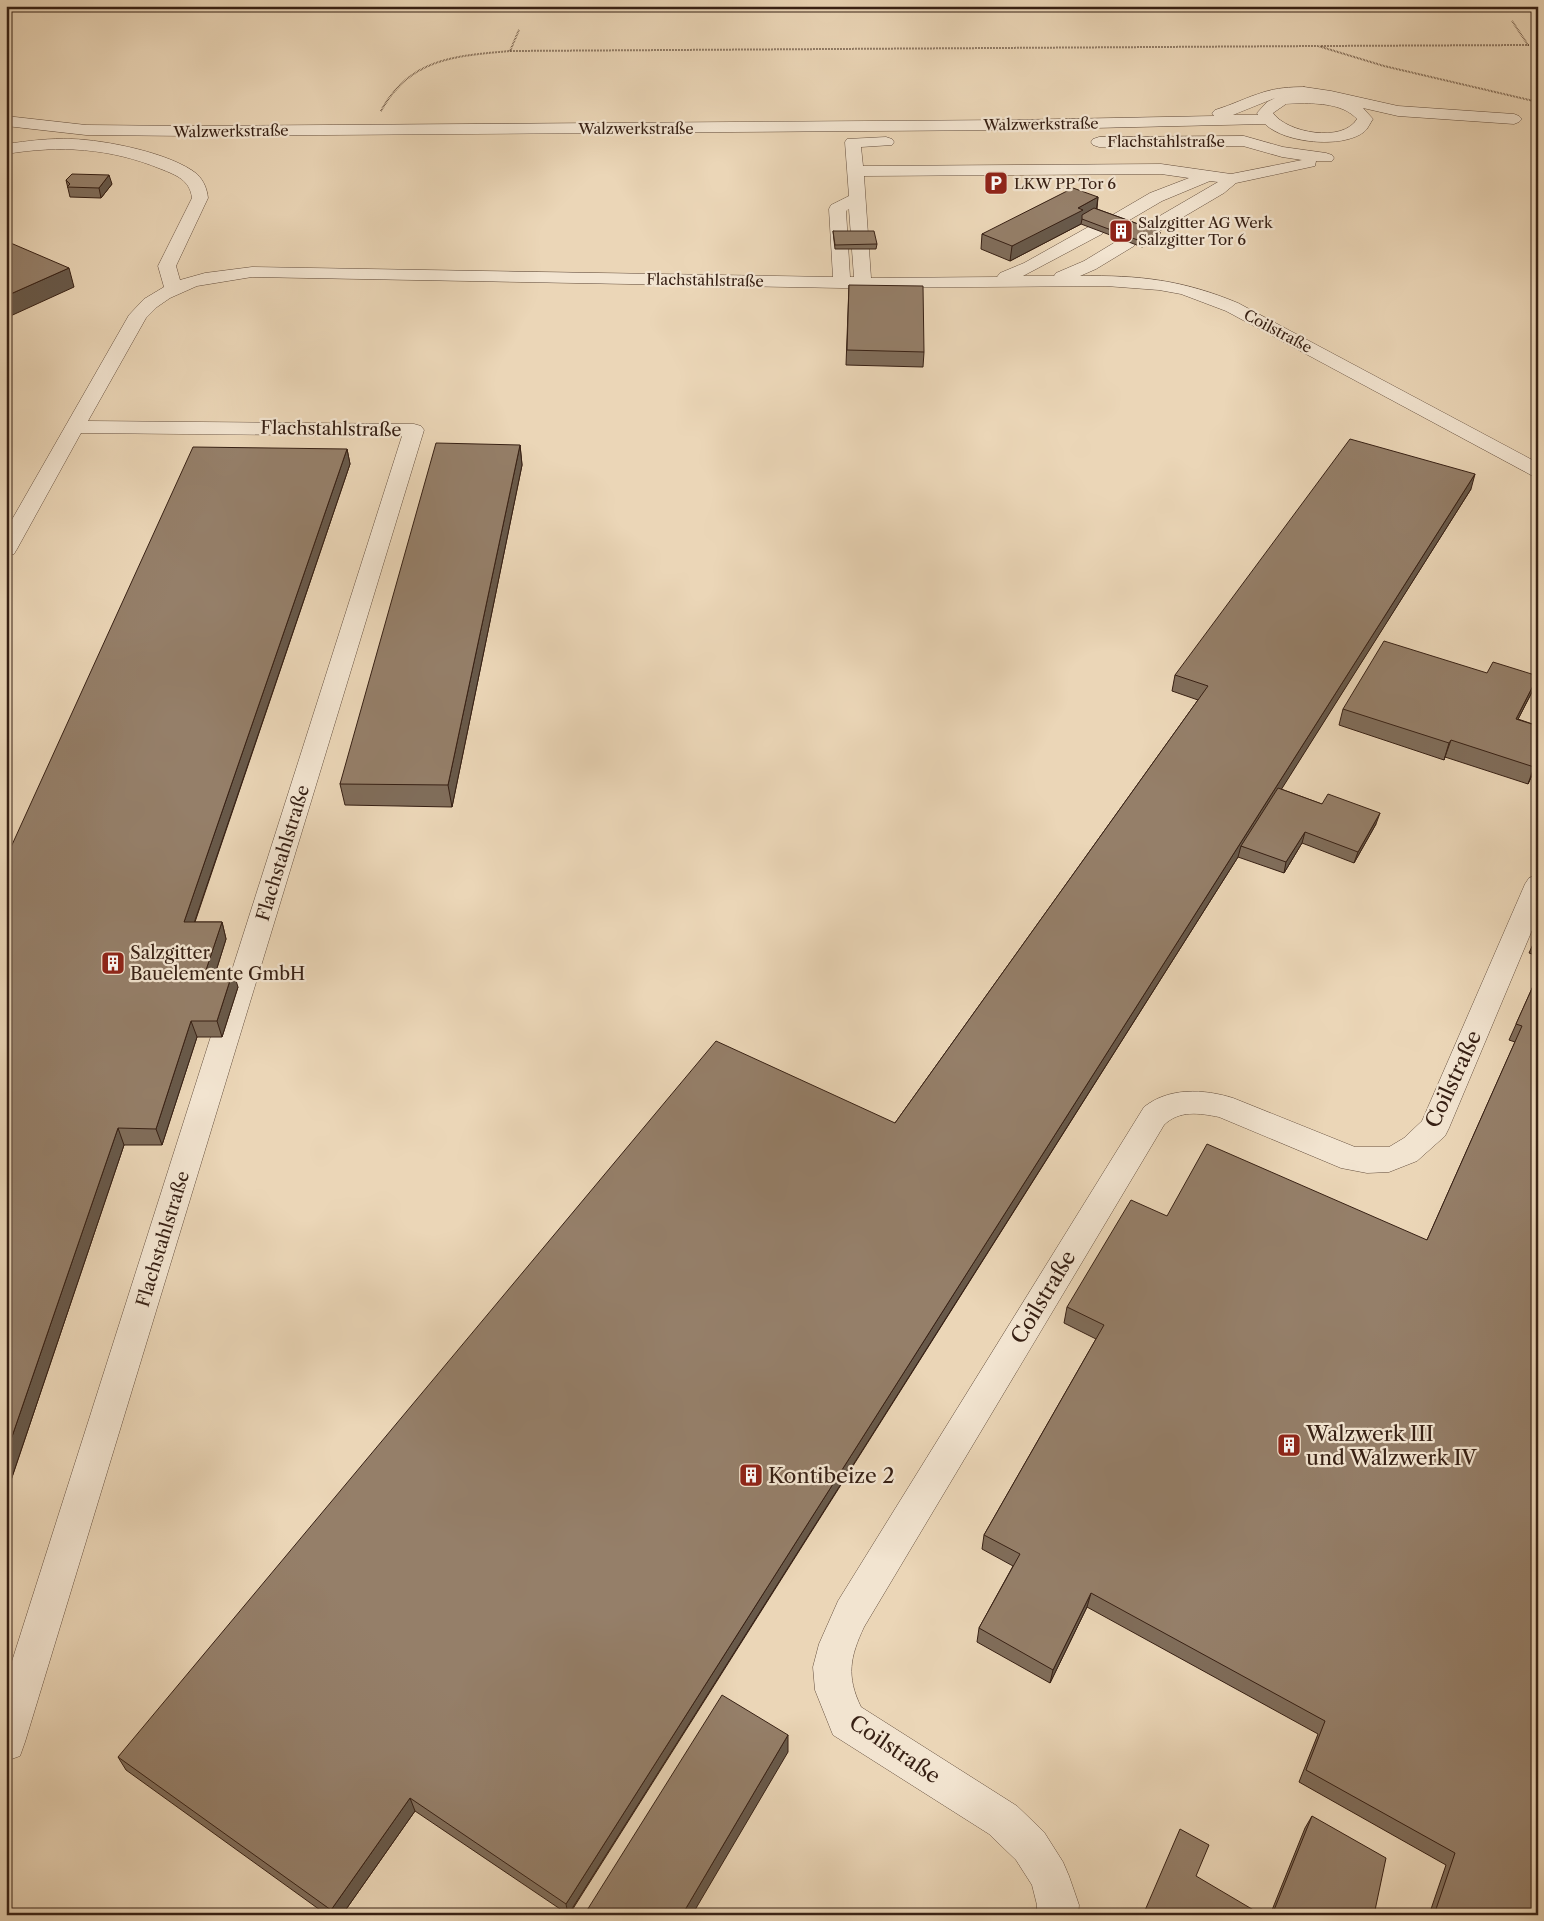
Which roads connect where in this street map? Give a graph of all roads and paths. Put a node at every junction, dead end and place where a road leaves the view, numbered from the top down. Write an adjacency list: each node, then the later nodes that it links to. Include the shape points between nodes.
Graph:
1 (1512, 21): 3 (path, via 1528,45)
2 (519, 30): 4 (path)
3 (1318, 46): 4 (path); 5 (path, via 1384,66)
4 (510, 51): 12 (path, via 460,56 420,69 397,83 386,99)
5 (1538, 102)
6 (1267, 119): 7 (street, via 1268,107 1277,102 1305,98 1350,106); 11 (street, Walzwerkstraße); 13 (street, via 1283,130)
7 (1365, 119): 8 (street); 14 (street, via 1364,126 1357,131)
8 (1514, 119): 9 (street); 11 (street, via 1380,109 1337,95 1305,91 1274,94 1226,113)
9 (1530, 120)
10 (6, 121): 12 (street, Walzwerkstraße, via 115,131)
11 (1079, 124): 12 (street, Walzwerkstraße)
12 (374, 129)
13 (1302, 135): 14 (street); 20 (street, via 1298,145)
14 (1339, 136): 21 (street, via 1338,151)
15 (6, 141): 18 (street)
16 (901, 142): 22 (street, via 853,142)
17 (1084, 142): 20 (street, Flachstahlstraße, via 1244,141)
18 (35, 145): 19 (street); 32 (street, via 77,143 122,149 161,162 196,182 200,198 167,266)
19 (6, 149)
20 (1282, 152): 21 (street, Flachstahlstraße); 23 (street)
21 (1326, 158): 24 (street, Flachstahlstraße)
22 (856, 171): 23 (street, Flachstahlstraße, via 1162,168); 25 (street)
23 (1211, 175): 24 (street, Flachstahlstraße); 26 (street, via 1156,197)
24 (1231, 179): 26 (street, Flachstahlstraße, via 1195,190)
25 (856, 199): 29 (street, via 837,210); 31 (street)
26 (1121, 231): 27 (street, Flachstahlstraße, via 1090,265); 28 (street, Flachstahlstraße); 30 (street, Flachstahlstraße)
27 (1053, 281): 28 (street, Coilstraße); 34 (street, Coilstraße, via 1159,285 1201,294 1270,326)
28 (1032, 282): 30 (street, Coilstraße)
29 (842, 283): 31 (street, Flachstahlstraße); 32 (street, Flachstahlstraße, via 252,272 206,277)
30 (993, 283): 31 (street, Flachstahlstraße)
31 (863, 284)
32 (173, 288): 33 (street, Flachstahlstraße, via 148,304 138,315)
33 (75, 427): 35 (street, Flachstahlstraße); 37 (street, Flachstahlstraße, via 414,430)
34 (1538, 471)
35 (6, 550)
36 (1538, 884): 38 (street, Coilstraße, via 1434,1128 1406,1154 1373,1162 1352,1159 1223,1106 1203,1102 1189,1102 1156,1113 836,1645 831,1669 835,1695 847,1721 1003,1820 1030,1846 1049,1876 1058,1905)
37 (6, 1742)
38 (1057, 1915)

